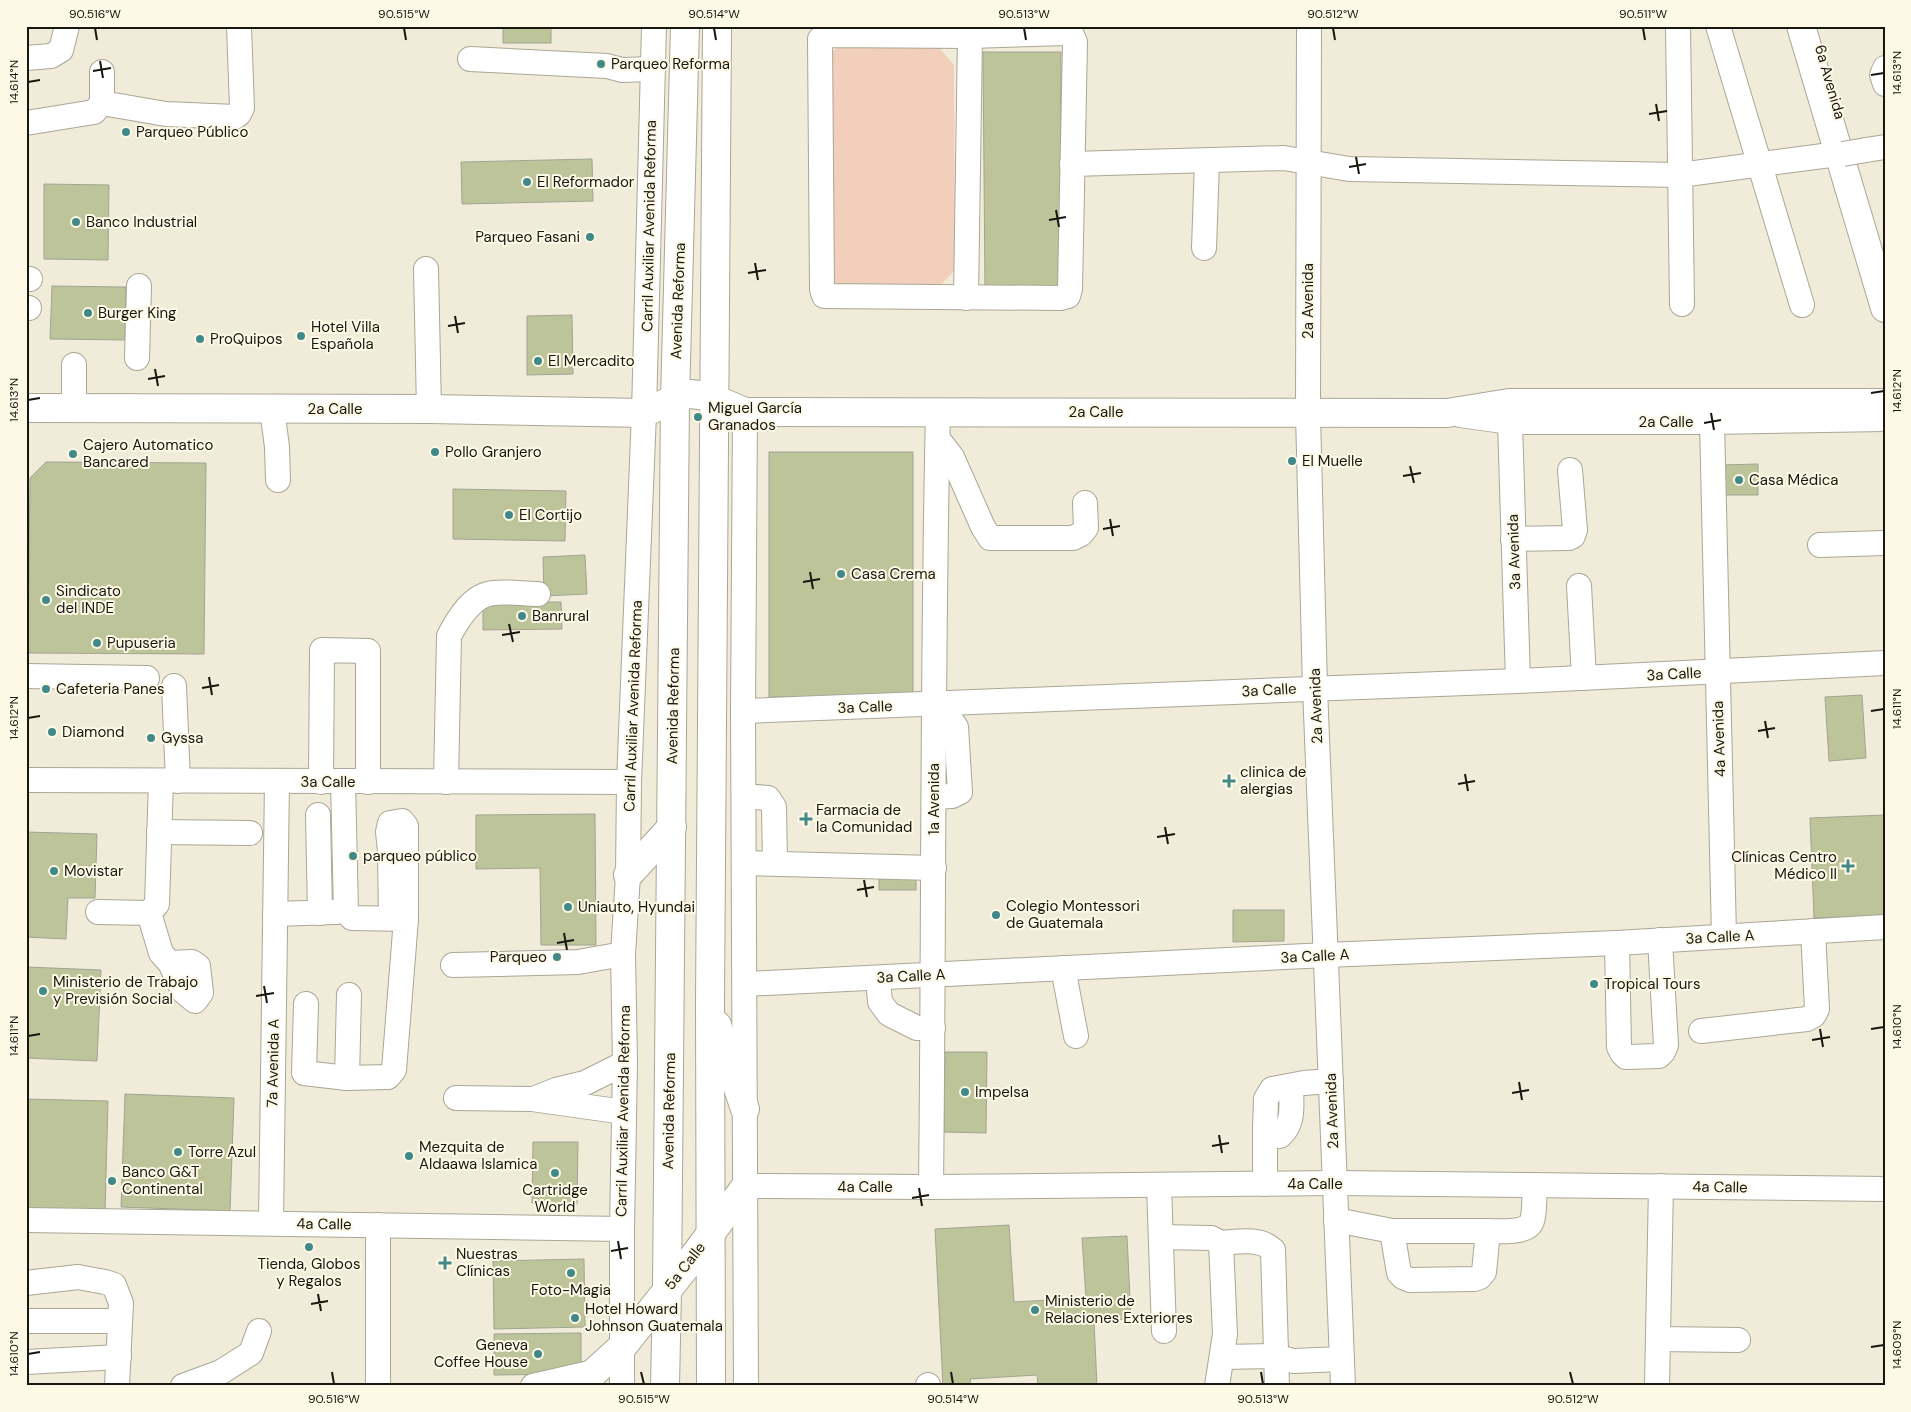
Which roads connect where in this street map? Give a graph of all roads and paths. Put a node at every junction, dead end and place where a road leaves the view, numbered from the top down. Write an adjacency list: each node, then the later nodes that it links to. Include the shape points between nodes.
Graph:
1 (67, 26): 12 (street, via 61,50 51,56)
2 (239, 26): 18 (street, via 242,108 235,117 166,114)
3 (654, 26): 15 (street, Carril Auxiliar Avenida Reforma)
4 (685, 26): 36 (main road, Avenida Reforma)
5 (717, 26): 37 (main road)
6 (1309, 26): 22 (street, 2a Avenida)
7 (1678, 26): 25 (street)
8 (1718, 26): 24 (street)
9 (1801, 26): 20 (main road)
10 (1814, 26): 20 (main road, 6a Avenida)
11 (970, 36): 23 (street, via 1064,33 1072,36 1075,42); 30 (street); 30 (street, via 826,35 820,39 824,296)
12 (26, 58)
13 (470, 59): 15 (street, via 607,66 622,70)
14 (1885, 68): 17 (street, via 1882,75)
15 (653, 69): 46 (street, Carril Auxiliar Avenida Reforma)
16 (102, 72): 18 (street)
17 (1885, 84)
18 (102, 102): 19 (street, via 94,112)
19 (26, 123)
20 (1856, 151): 24 (street); 27 (main road, 6a Avenida); 33 (main road)
21 (1206, 161): 22 (street, via 1284,158); 23 (street); 26 (street)
22 (1309, 162): 25 (street, via 1349,169); 47 (street, 2a Avenida)
23 (1072, 164): 30 (street, via 1068,296)
24 (1760, 164): 25 (street); 32 (street)
25 (1680, 175): 31 (street)
26 (1204, 248)
27 (1885, 268)
28 (426, 269): 42 (street)
29 (139, 286): 34 (street)
30 (966, 298)
31 (1682, 304)
32 (1802, 305)
33 (1885, 308)
34 (137, 358)
35 (74, 365): 40 (street)
36 (675, 399): 37 (main road, 2a Calle, via 691,394); 46 (main road, 2a Calle); 52 (main road, Avenida Reforma)
37 (714, 400): 44 (main road, 2a Calle); 51 (main road)
38 (1885, 403): 45 (main road, 2a Calle, via 1509,403)
39 (26, 408): 40 (main road, 2a Calle)
40 (74, 408): 41 (main road, 2a Calle)
41 (272, 409): 42 (main road, 2a Calle); 55 (street)
42 (429, 409): 46 (main road, 2a Calle)
43 (938, 411): 44 (main road, 2a Calle); 47 (main road, 2a Calle); 53 (street)
44 (745, 412): 51 (main road, 2a Calle); 71 (street)
45 (1447, 413): 47 (main road, 2a Calle); 49 (street, 2a Calle)
46 (644, 414): 52 (main road, 2a Calle); 78 (street, Carril Auxiliar Avenida Reforma)
47 (1308, 414): 69 (street, 2a Avenida)
48 (1885, 419): 50 (street, 2a Calle)
49 (1510, 422): 50 (street, 2a Calle); 57 (street, 3a Avenida)
50 (1712, 422): 63 (street, 4a Avenida)
51 (715, 428): 52 (main road, 2a Calle, via 698,435 686,435); 107 (main road)
52 (676, 430): 81 (main road, Avenida Reforma)
53 (938, 439): 56 (street, via 952,457 990,538 1073,538 1086,528); 70 (street)
54 (1570, 470): 57 (street, via 1573,536)
55 (278, 480)
56 (1086, 503)
57 (1513, 539): 67 (street, 3a Avenida)
58 (1885, 544): 59 (street)
59 (1820, 545)
60 (1579, 586): 66 (street)
61 (538, 594): 77 (street, via 492,593 475,601 458,618 449,636)
62 (1885, 663): 63 (street, 3a Calle)
63 (1718, 672): 66 (street, 3a Calle); 95 (street, 4a Avenida)
64 (26, 676): 65 (street)
65 (147, 678)
66 (1584, 678): 67 (street, 3a Calle)
67 (1518, 681): 69 (street, 3a Calle)
68 (174, 686): 73 (street)
69 (1315, 688): 70 (street, 3a Calle); 99 (street, 2a Avenida)
70 (937, 705): 71 (street, 3a Calle); 86 (street, 1a Avenida, via 956,727 960,792 934,797)
71 (744, 711): 79 (street)
72 (26, 780): 73 (street, 3a Calle)
73 (169, 781): 74 (street, 3a Calle); 82 (street)
74 (277, 782): 75 (street, 3a Calle); 92 (street, 7a Avenida A)
75 (332, 782): 76 (street, 3a Calle); 76 (street, via 322,650 368,651); 89 (street)
76 (368, 782): 77 (street, 3a Calle)
77 (446, 782): 78 (street, 3a Calle)
78 (629, 782): 87 (street, Carril Auxiliar Avenida Reforma)
79 (744, 796): 84 (street); 85 (street, via 768,798 772,802)
80 (318, 815): 90 (street)
81 (672, 827): 87 (main road); 138 (main road, Avenida Reforma)
82 (159, 832): 83 (street); 91 (street, via 157,904)
83 (250, 833)
84 (744, 863): 85 (street); 105 (street)
85 (776, 863): 86 (street)
86 (934, 868): 103 (street, 1a Avenida)
87 (628, 875): 98 (street, Carril Auxiliar Avenida Reforma)
88 (98, 912): 91 (street)
89 (346, 912): 90 (street); 113 (street, via 352,918 399,918 394,1070 388,1077)
90 (320, 913): 92 (street)
91 (149, 914): 100 (street, via 161,953)
92 (275, 914): 129 (street, 7a Avenida A)
93 (1885, 927): 94 (street, 3a Calle A)
94 (1813, 931): 95 (street, 3a Calle A); 110 (street, via 1817,1009 1814,1015 1806,1019)
95 (1724, 936): 96 (street, 3a Calle A)
96 (1660, 940): 97 (street, 3a Calle A); 97 (street, via 1666,1044 1659,1056 1626,1057 1622,1053)
97 (1617, 943): 99 (street, 3a Calle A)
98 (623, 954): 101 (street, via 578,962); 112 (street, Carril Auxiliar Avenida Reforma)
99 (1326, 955): 102 (street, 3a Calle A); 114 (street, 2a Avenida)
100 (170, 963)
101 (453, 965)
102 (1063, 968): 103 (street, 3a Calle A); 111 (street)
103 (933, 976): 104 (street, 3a Calle A); 109 (street, 1a Avenida)
104 (878, 978): 105 (street, 3a Calle A); 109 (street, via 880,1002 889,1014 917,1028)
105 (745, 984): 117 (street)
106 (349, 995): 113 (street)
107 (710, 1002): 117 (main road); 134 (main road)
108 (306, 1004): 113 (street, via 304,1073)
109 (933, 1028): 125 (street, 1a Avenida)
110 (1701, 1031)
111 (1076, 1036)
112 (625, 1063): 116 (street, via 585,1083); 118 (street, Carril Auxiliar Avenida Reforma)
113 (347, 1078)
114 (1331, 1081): 119 (street, 2a Avenida); 120 (street, via 1272,1089 1266,1099)
115 (456, 1098): 116 (street)
116 (532, 1099): 118 (street)
117 (745, 1109): 123 (street)
118 (624, 1112): 131 (street, Carril Auxiliar Avenida Reforma)
119 (1334, 1183): 120 (street, 4a Calle); 122 (street, 4a Calle); 128 (street, 2a Avenida)
120 (1265, 1184): 121 (street, 4a Calle)
121 (1159, 1185): 125 (street, 4a Calle); 135 (street)
122 (1535, 1185): 124 (street, 4a Calle); 133 (street, via 1532,1222 1527,1228)
123 (746, 1186): 125 (street, 4a Calle); 134 (main road, 5a Calle); 159 (street)
124 (1662, 1186): 126 (street, 4a Calle); 143 (street)
125 (931, 1187)
126 (1885, 1189)
127 (26, 1220): 129 (street, 4a Calle)
128 (1336, 1220): 132 (street); 146 (street, 2a Avenida)
129 (271, 1223): 130 (street, 4a Calle)
130 (378, 1225): 131 (street, 4a Calle); 154 (street)
131 (622, 1229): 145 (street, Carril Auxiliar Avenida Reforma)
132 (1392, 1231): 133 (street); 133 (street, via 1399,1273 1410,1280 1480,1277 1484,1272)
133 (1488, 1231)
134 (710, 1235): 138 (main road, 5a Calle); 158 (main road)
135 (1161, 1237): 136 (street, via 1211,1238); 142 (street)
136 (1221, 1242): 147 (street, via 1260,1242 1273,1250); 149 (street, via 1226,1334)
137 (26, 1283): 140 (street, via 78,1277 114,1285 121,1303)
138 (668, 1289): 145 (main road, 5a Calle); 157 (main road, Avenida Reforma)
139 (26, 1321): 140 (street)
140 (120, 1322): 148 (street)
141 (259, 1331): 153 (street, via 251,1353 221,1372)
142 (1164, 1331)
143 (1658, 1339): 144 (street); 163 (street)
144 (1738, 1340)
145 (623, 1346): 151 (main road, 5a Calle); 156 (street, Carril Auxiliar Avenida Reforma)
146 (1342, 1352): 147 (street, via 1293,1361); 162 (street, 2a Avenida)
147 (1276, 1356): 149 (street); 161 (street)
148 (119, 1357): 150 (street); 152 (street)
149 (1222, 1357): 160 (street)
150 (26, 1362)
151 (587, 1379): 155 (street)
152 (117, 1386)
153 (183, 1386)
154 (378, 1386)
155 (533, 1386)
156 (622, 1386)
157 (665, 1386)
158 (711, 1386)
159 (746, 1386)
160 (1217, 1386)
161 (1277, 1386)
162 (1343, 1386)
163 (1657, 1386)

